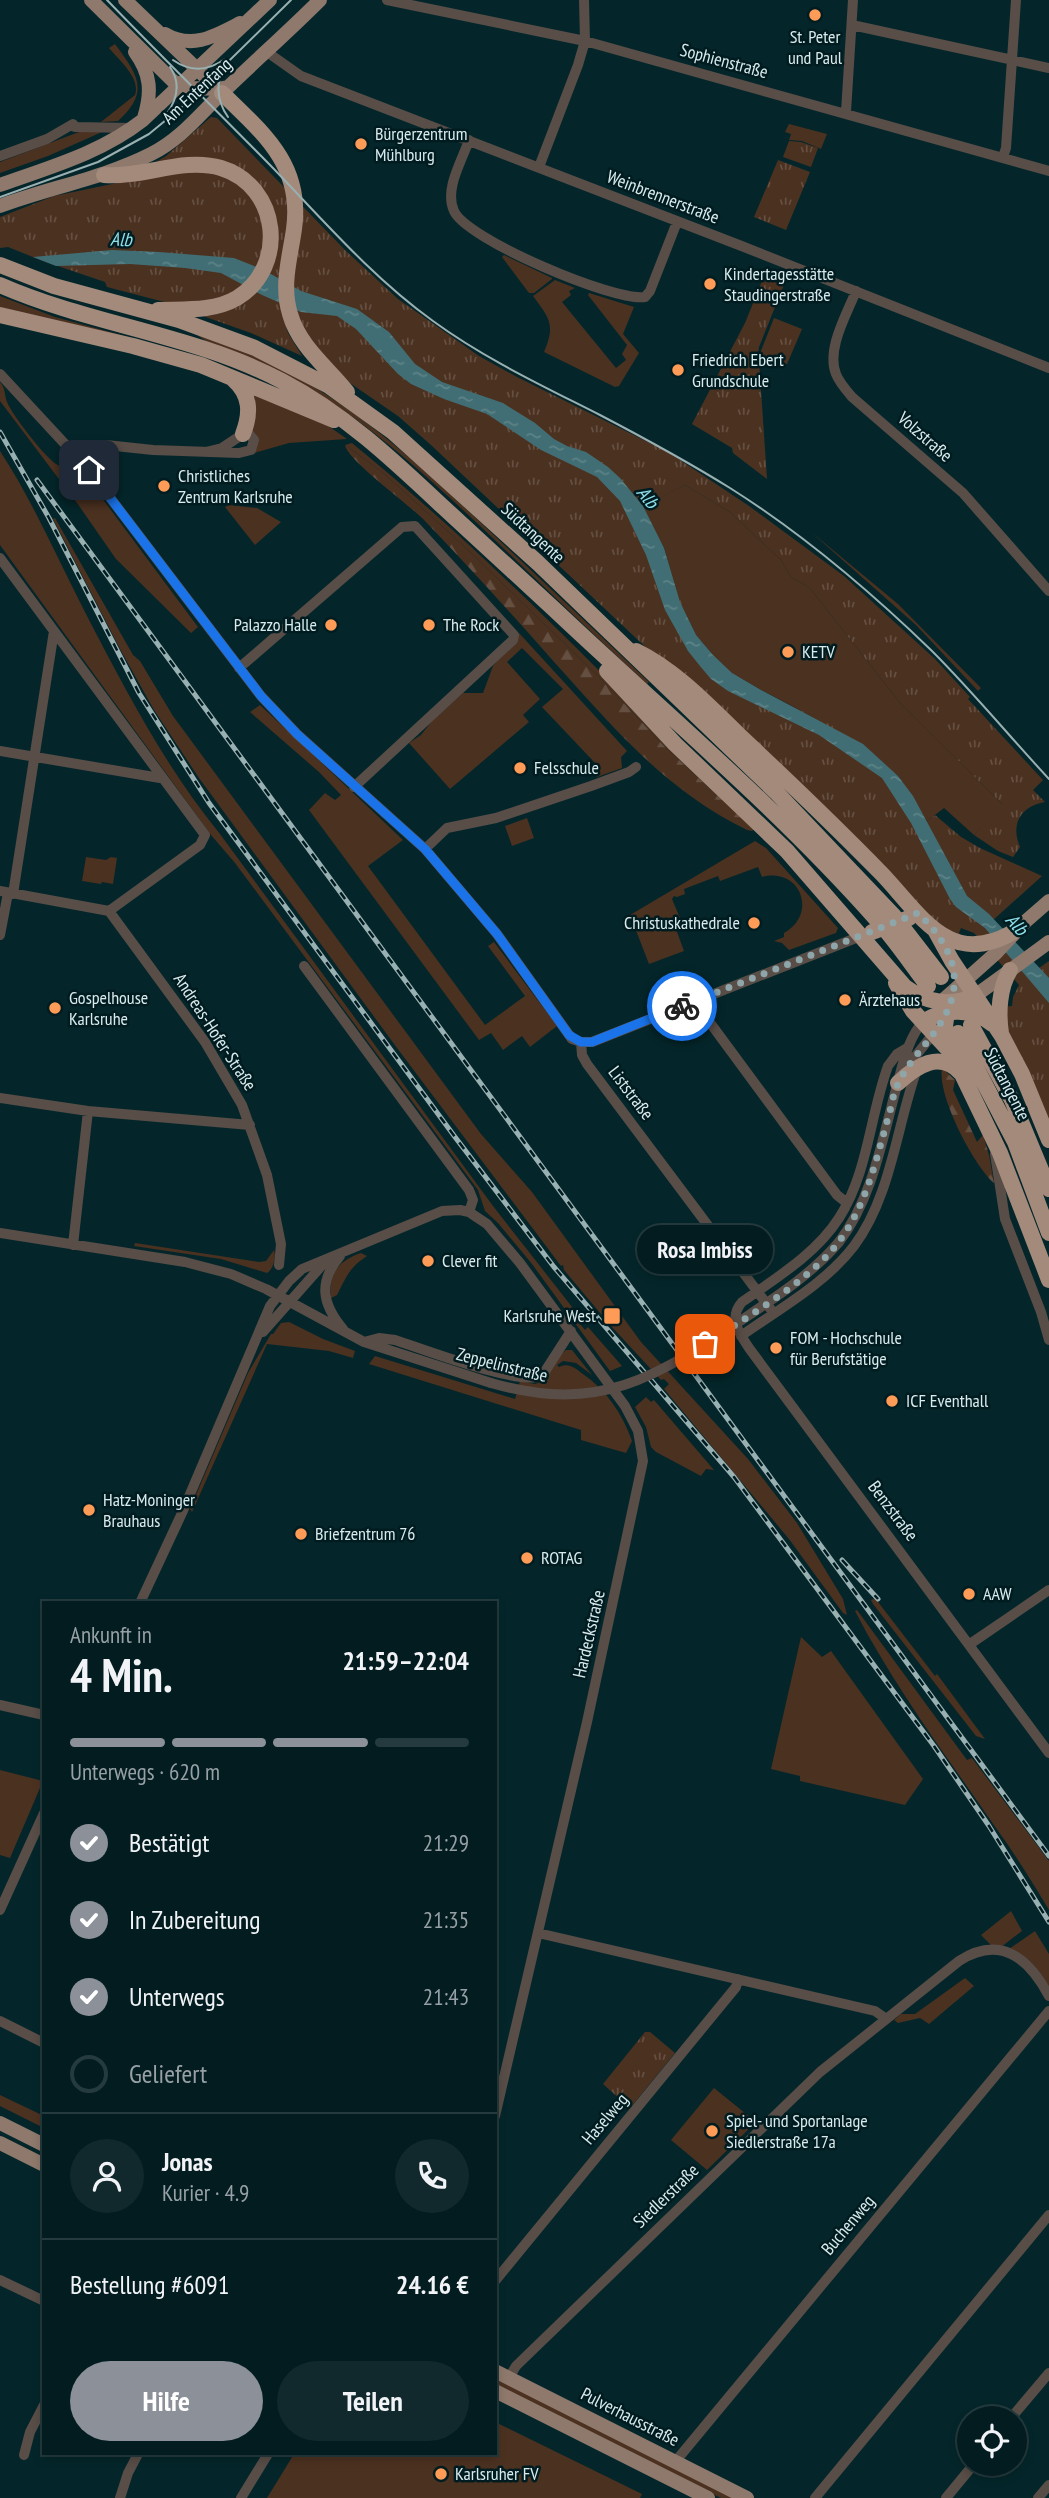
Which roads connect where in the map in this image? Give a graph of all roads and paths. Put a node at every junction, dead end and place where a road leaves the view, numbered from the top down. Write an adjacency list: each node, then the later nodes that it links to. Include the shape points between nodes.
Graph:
1 (91, 0): 11 (main road)
2 (125, 0): 12 (main road)
3 (271, 0): 9 (main road, Am Entenfang)
4 (320, 0): 14 (main road, Am Entenfang)
5 (387, 0): 13 (street, Sophienstraße)
6 (584, 0): 13 (street)
7 (853, 0): 10 (street)
8 (1016, 0): 15 (street)
9 (251, 18): 12 (main road, via 196,42 176,40); 17 (main road, Am Entenfang)
10 (852, 25): 15 (street); 20 (street)
11 (115, 26): 18 (main road); 21 (main road, via 149,77 150,95)
12 (153, 27): 17 (main road)
13 (585, 41): 20 (street, Sophienstraße); 25 (street)
14 (267, 52): 19 (main road, Am Entenfang); 22 (street, Weinbrennerstraße, via 301,76)
15 (1012, 60): 16 (street); 24 (street)
16 (1049, 68)
17 (197, 69): 18 (main road, Am Entenfang); 19 (main road)
18 (181, 85): 19 (main road); 21 (main road, Am Entenfang)
19 (222, 90): 27 (main road, Am Entenfang, via 198,119 169,143); 39 (highway, via 279,153 288,171 295,202 287,263 290,316 319,362)
20 (846, 112): 24 (street, Sophienstraße)
21 (138, 124): 23 (street, via 73,124); 28 (main road, Am Entenfang, via 115,141)
22 (469, 140): 25 (street, Weinbrennerstraße); 30 (street, via 451,192 458,219 507,250 586,284 645,298)
23 (0, 156)
24 (1003, 157): 26 (street, Sophienstraße)
25 (539, 167): 30 (street, Weinbrennerstraße)
26 (1049, 171)
27 (104, 175): 29 (main road, Am Entenfang); 34 (highway, via 122,177 198,165 220,168 255,191 271,225 265,267 235,300 204,309)
28 (0, 185)
29 (0, 206)
30 (677, 222): 33 (street, Weinbrennerstraße)
31 (0, 265): 34 (highway, Südtangente)
32 (0, 285): 40 (highway, Südtangente, via 53,306 251,366 306,394)
33 (856, 291): 36 (street, Weinbrennerstraße); 45 (street, Volzstraße, via 834,351 835,373 843,386 963,493)
34 (135, 310): 39 (highway, Südtangente, via 255,348 307,373)
35 (0, 315): 38 (highway, via 133,346)
36 (1049, 368)
37 (0, 374): 43 (street, Liststraße)
38 (225, 374): 40 (highway); 41 (highway, via 241,385 248,402)
39 (357, 405): 47 (highway, Südtangente, via 424,458)
40 (356, 428): 48 (highway, Südtangente)
41 (243, 434): 42 (street); 42 (street, via 254,440 247,452)
42 (206, 452): 43 (street, via 106,445)
43 (75, 456): 49 (street, Liststraße)
44 (0, 558): 46 (street)
45 (1049, 591)
46 (54, 631): 51 (street); 53 (street)
47 (619, 643): 48 (highway, Südtangente, via 827,843 893,915 934,982 806,845); 59 (highway, via 649,657 708,705 829,820)
48 (594, 647): 63 (highway, via 607,670 675,744)
49 (239, 667): 54 (street, Liststraße, via 297,734); 54 (street, via 402,527 415,526 514,635 513,640)
50 (0, 751): 51 (street)
51 (35, 757): 53 (street); 56 (street)
52 (636, 767): 55 (street, via 496,818 447,828)
53 (160, 778): 58 (street, via 205,838)
54 (354, 787): 55 (street, Liststraße)
55 (425, 849): 73 (street, Liststraße, via 497,934 569,1035)
56 (7, 893): 58 (street); 62 (street)
57 (1049, 901): 61 (main road)
58 (109, 911): 79 (street, Andreas-Hofer-Straße, via 205,1042)
59 (913, 915): 60 (highway); 63 (highway, bridge)
60 (932, 927): 65 (highway, via 955,942); 71 (highway, via 952,961)
61 (1018, 929): 65 (highway)
62 (0, 934)
63 (866, 934): 68 (highway); 70 (street)
64 (1049, 942): 67 (main road)
65 (991, 948): 71 (main road)
66 (304, 966): 84 (street, via 469,1190 473,1200)
67 (1010, 970): 69 (main road); 72 (highway, via 1000,1003)
68 (890, 972): 71 (highway, via 913,993); 71 (highway, via 910,1007)
69 (975, 995): 71 (highway); 71 (highway); 72 (highway)
70 (694, 1001): 73 (street, via 592,1042); 83 (street)
71 (946, 1008): 72 (highway, via 982,1016); 74 (street); 75 (highway, via 952,1055)
72 (1000, 1032): 80 (highway)
73 (581, 1042): 92 (street, Liststraße, via 587,1064)
74 (913, 1057): 75 (highway, via 953,1066); 76 (highway); 83 (street, via 897,1054 888,1066); 95 (street, via 885,1180 861,1235 834,1267)
75 (962, 1074): 81 (highway)
76 (898, 1083): 101 (street, Zeppelinstraße, bridge, via 866,1194 852,1222 822,1260 750,1315 652,1375 607,1391 552,1395 510,1388)
77 (0, 1098): 78 (street)
78 (88, 1111): 79 (street); 87 (street)
79 (250, 1125): 90 (street, Andreas-Hofer-Straße, via 270,1188 281,1244)
80 (1049, 1140)
81 (993, 1144): 91 (highway); 100 (street, via 1003,1211)
82 (1049, 1189): 86 (highway, Südtangente, via 1012,1100 964,1029 1015,1142)
83 (847, 1203): 92 (street, via 815,1247)
84 (469, 1212): 88 (street, via 442,1211); 96 (street, Hardeckstraße, via 505,1243)
85 (0, 1233): 87 (street)
86 (1049, 1233)
87 (73, 1244): 93 (street, via 201,1265)
88 (343, 1252): 89 (street); 97 (street, via 327,1277 326,1292 334,1317)
89 (326, 1261): 93 (street, via 302,1269); 94 (street)
90 (279, 1265)
91 (1049, 1280)
92 (757, 1291): 95 (street, Liststraße); 98 (street, via 736,1311 734,1323)
93 (278, 1295): 94 (street, Zeppelinstraße); 99 (street)
94 (290, 1302): 97 (street, Zeppelinstraße); 99 (street)
95 (774, 1313): 98 (street)
96 (571, 1331): 101 (street, Zeppelinstraße, via 542,1376 535,1379 383,1338); 110 (street, Hardeckstraße, via 631,1416 643,1461)
97 (347, 1334): 101 (street, Zeppelinstraße)
98 (741, 1336): 104 (street, Benzstraße)
99 (259, 1337): 103 (street)
100 (1049, 1340)
101 (364, 1342)
102 (1049, 1590): 104 (street)
103 (141, 1601)
104 (970, 1644): 107 (street, Benzstraße)
105 (0, 1705): 106 (street)
106 (42, 1715)
107 (1049, 1754)
108 (42, 1817): 109 (street)
109 (0, 1910)
110 (538, 1933): 111 (street); 117 (street, Hardeckstraße)
111 (738, 1979): 114 (street, via 875,2011); 123 (street, Haselweg)
112 (1049, 1996): 114 (street, Siedlerstraße, via 1036,1972 1020,1958 996,1950 980,1951 959,1961)
113 (1049, 2011): 134 (street, Buchenweg)
114 (886, 2018): 127 (street, Siedlerstraße, via 820,2072)
115 (0, 2021): 116 (street)
116 (42, 2042)
117 (497, 2107)
118 (0, 2123): 120 (main road)
119 (0, 2143): 121 (main road)
120 (42, 2144)
121 (42, 2164)
122 (1049, 2215): 141 (street)
123 (497, 2279)
124 (0, 2280): 125 (street)
125 (42, 2300)
126 (1049, 2373): 129 (street)
127 (502, 2375): 134 (main road, Pulverhausstraße)
128 (497, 2392): 139 (main road, Pulverhausstraße)
129 (1022, 2406)
130 (42, 2409): 131 (street)
131 (24, 2455)
132 (137, 2455): 137 (street)
133 (267, 2455): 138 (street)
134 (676, 2462): 140 (main road, Pulverhausstraße)
135 (964, 2476): 142 (street)
136 (1049, 2485): 143 (street)
137 (120, 2498)
138 (241, 2498)
139 (708, 2498)
140 (747, 2498)
141 (815, 2498)
142 (946, 2498)
143 (1038, 2498)

